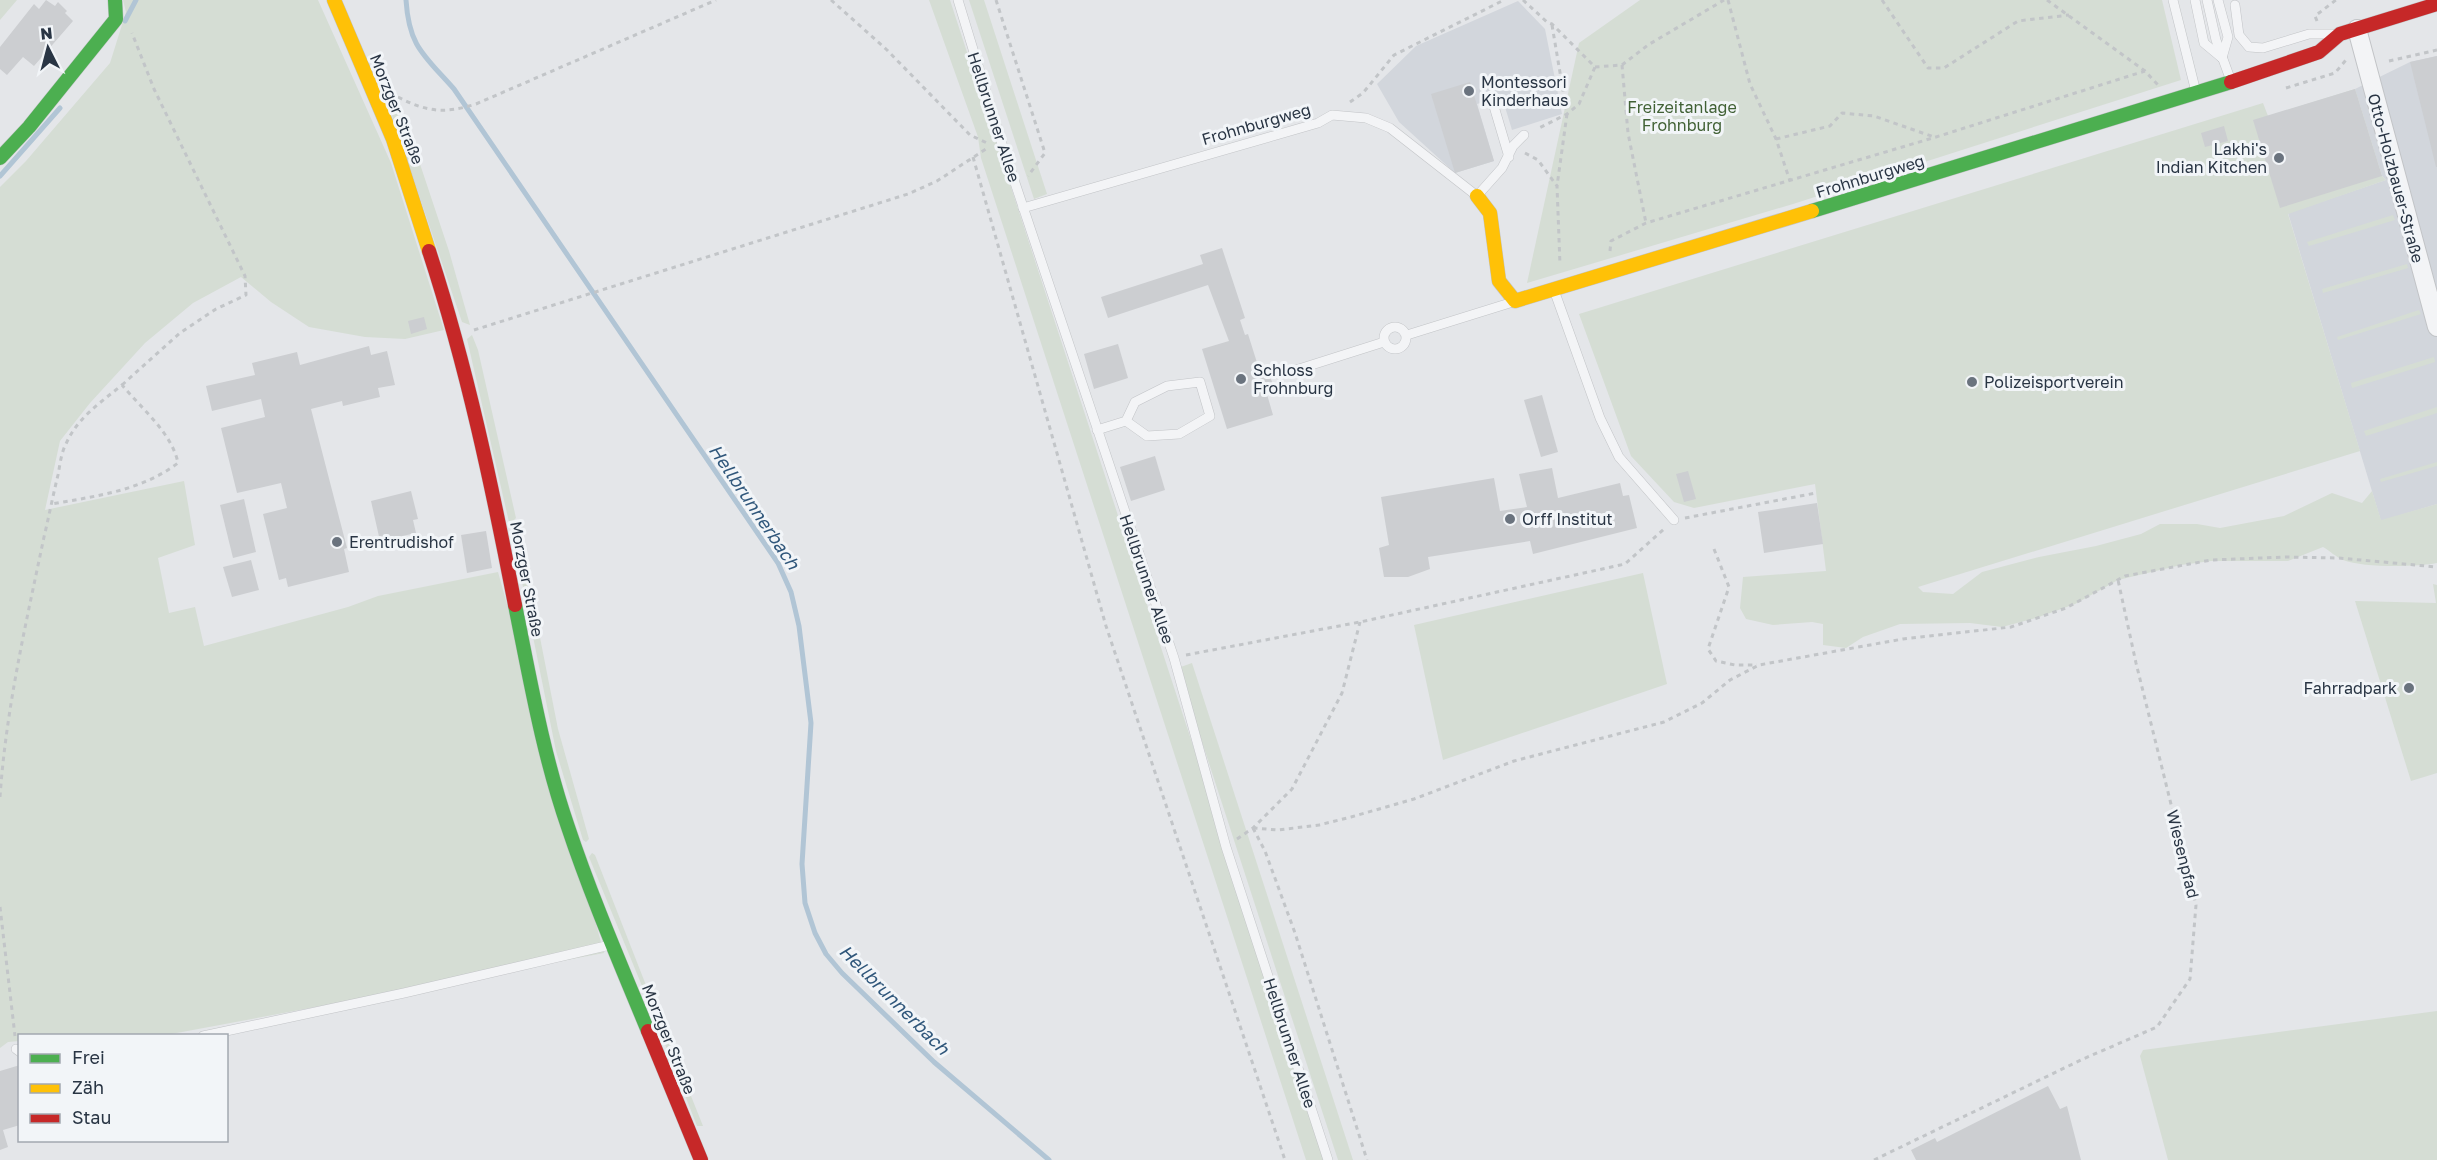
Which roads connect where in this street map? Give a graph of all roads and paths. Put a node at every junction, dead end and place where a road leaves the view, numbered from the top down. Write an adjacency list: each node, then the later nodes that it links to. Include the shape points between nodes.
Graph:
1 (115, 0): 19 (street)
2 (334, 0): 56 (street, Morzger Straße, via 396,149 441,280)
3 (716, 0): 32 (path, via 461,109 424,109)
4 (831, 0): 40 (path, via 887,50 970,135 986,143)
5 (958, 0): 40 (lane, Hellbrunner Allee)
6 (996, 0): 47 (path, via 1045,153)
7 (1504, 0): 36 (path, via 1394,55 1363,93)
8 (1523, 0): 20 (path)
9 (1726, 0): 26 (path, via 1648,45); 39 (path, via 1750,84)
10 (1882, 0): 18 (path, via 1928,68 1944,68 2018,21)
11 (2047, 0): 18 (path)
12 (2173, 0): 31 (lane)
13 (2195, 0): 23 (lane, via 2204,43)
14 (2207, 0): 23 (lane)
15 (2218, 0): 23 (lane, via 2228,37)
16 (2235, 4): 21 (lane, via 2239,35 2249,47 2263,48 2309,34)
17 (2437, 4): 21 (street, Frohnburgweg)
18 (2069, 15): 28 (path)
19 (121, 22): 44 (street); 59 (path, via 134,38 154,89 245,276 246,296 216,309 180,333)
20 (1552, 24): 27 (path); 35 (path)
21 (2349, 32): 30 (street, Frohnburgweg, via 2319,52); 54 (street, Otto-Holzbauer-Straße)
22 (2437, 50): 25 (path)
23 (2223, 58): 30 (lane)
24 (2347, 60): 29 (path)
25 (2389, 61)
26 (1622, 65): 27 (path); 50 (path, via 1628,133)
27 (1595, 68): 35 (path, via 1579,104)
28 (2145, 71): 34 (path, via 2161,88); 38 (path)
29 (2335, 73)
30 (2231, 82): 31 (street, Frohnburgweg)
31 (2197, 94): 34 (street, Frohnburgweg)
32 (396, 96)
33 (1493, 103): 43 (lane)
34 (2162, 105): 51 (street, Frohnburgweg)
35 (1567, 114): 37 (path); 46 (path)
36 (1332, 116): 48 (lane, Frohnburgweg, via 1366,118 1390,128); 49 (lane, Frohnburgweg)
37 (1524, 135): 41 (lane)
38 (1936, 137): 39 (path, via 1874,116 1842,113 1830,126); 45 (path)
39 (1776, 139): 45 (path)
40 (1001, 141): 42 (path); 47 (lane, Hellbrunner Allee)
41 (1513, 146): 43 (lane); 46 (path, via 1538,160)
42 (973, 157): 56 (path, via 937,181 908,194); 79 (path, via 1106,626)
43 (1509, 157): 48 (lane)
44 (0, 158)
45 (1790, 181): 50 (path)
46 (1557, 186): 52 (path)
47 (1017, 190): 49 (lane, Hellbrunner Allee)
48 (1477, 196): 53 (street, Frohnburgweg, via 1490,213 1499,281)
49 (1023, 208): 61 (lane, Hellbrunner Allee)
50 (1646, 223): 51 (path, via 1611,241)
51 (1607, 273): 52 (street, Frohnburgweg)
52 (1559, 289): 53 (street, Frohnburgweg); 64 (lane, via 1600,418 1619,457)
53 (1515, 301): 55 (lane)
54 (2437, 327)
55 (1407, 335): 57 (lane, via 1406,344 1399,350 1390,349); 57 (lane, via 1401,327 1392,327 1385,333)
56 (456, 337): 75 (street, Morzger Straße, via 490,476 543,738 567,825)
57 (1384, 342): 58 (lane)
58 (1280, 375)
59 (122, 386): 63 (path, via 76,426 65,445); 63 (path, via 166,436 178,463 121,492)
60 (1126, 421): 60 (lane, via 1147,436 1179,434 1210,416 1200,382 1167,386 1135,402); 61 (lane)
61 (1096, 430): 69 (lane, Hellbrunner Allee)
62 (1816, 493): 64 (path)
63 (52, 504): 71 (path, via 11,700)
64 (1674, 520): 68 (path, via 1625,564)
65 (1714, 549): 70 (path, via 1729,587 1708,649 1716,661)
66 (2437, 567): 67 (path, via 2339,558 2211,560)
67 (2118, 580): 70 (path, via 2066,608 2011,627 1903,639); 82 (path, Wiesenpfad, via 2196,905 2190,979 2157,1027)
68 (1360, 622): 69 (path); 72 (path, via 1342,693 1292,789)
69 (1174, 658): 73 (lane, Hellbrunner Allee)
70 (1759, 665): 72 (path, via 1730,680 1702,704 1664,722 1514,761 1414,799 1351,817 1278,830)
71 (0, 797)
72 (1253, 828): 73 (path); 81 (path, via 1295,933)
73 (1226, 847): 80 (lane, Hellbrunner Allee)
74 (0, 907): 77 (path)
75 (613, 944): 76 (lane); 78 (street, Morzger Straße)
76 (208, 1034)
77 (18, 1051)
78 (701, 1160)
79 (1285, 1160)
80 (1328, 1160)
81 (1367, 1160)
82 (1874, 1160)

